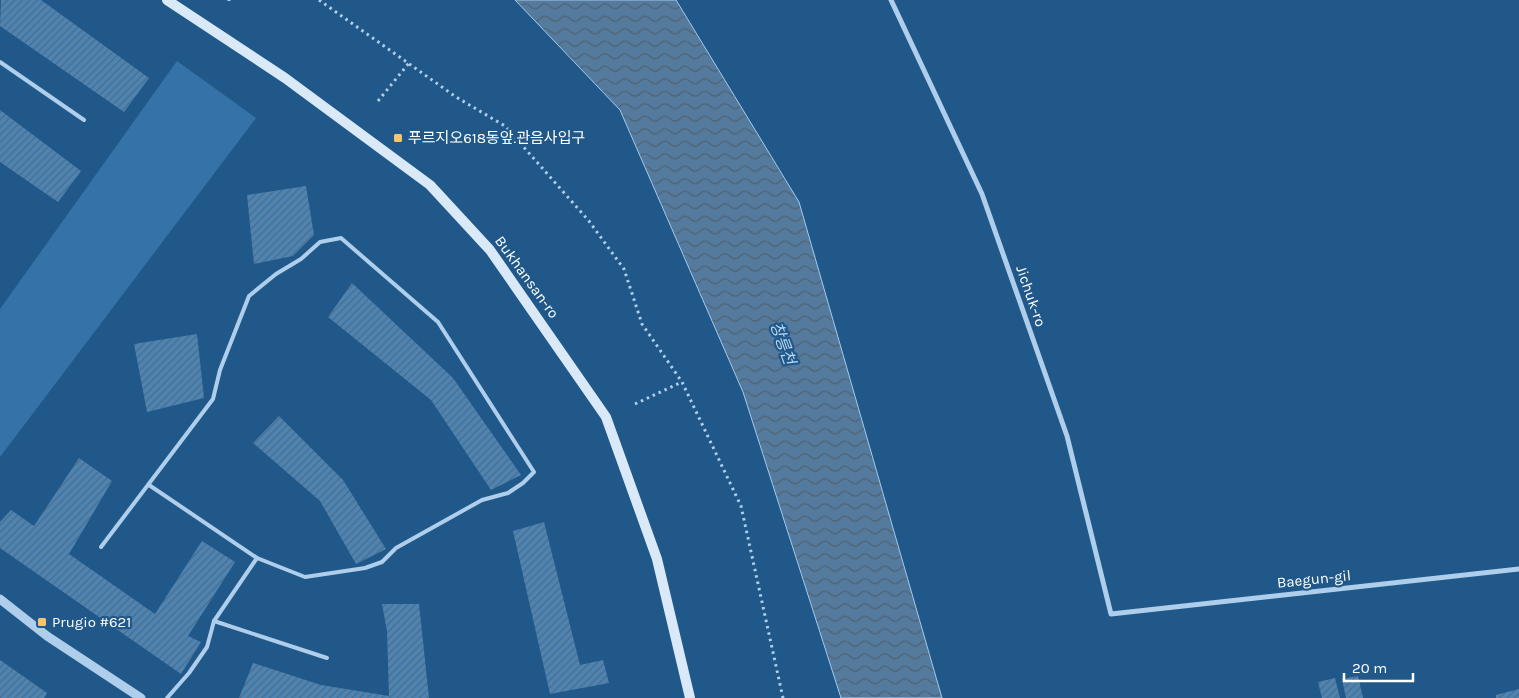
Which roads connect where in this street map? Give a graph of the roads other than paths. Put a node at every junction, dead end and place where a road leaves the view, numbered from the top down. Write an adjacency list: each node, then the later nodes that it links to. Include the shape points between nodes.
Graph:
1 (167, 0): 15 (main road, Bukhansan-ro, via 285,78 430,185 490,250 606,417 657,559)
2 (891, 0): 10 (street, Jichuk-ro, via 982,194 1067,436)
3 (0, 62): 4 (lane)
4 (84, 120)
5 (149, 485): 6 (lane); 7 (lane); 7 (lane, via 213,399 220,370 249,296 276,274 301,260 320,242 340,238 438,322 534,472 508,493 482,500 396,548 382,562 366,568 305,577)
6 (101, 547)
7 (257, 558): 11 (lane)
8 (1519, 570): 10 (street, Baegun-gil)
9 (0, 599): 13 (street, via 47,636)
10 (1111, 614)
11 (214, 621): 12 (lane); 14 (lane, via 207,647)
12 (327, 658)
13 (141, 698)
14 (167, 698)
15 (690, 698)

